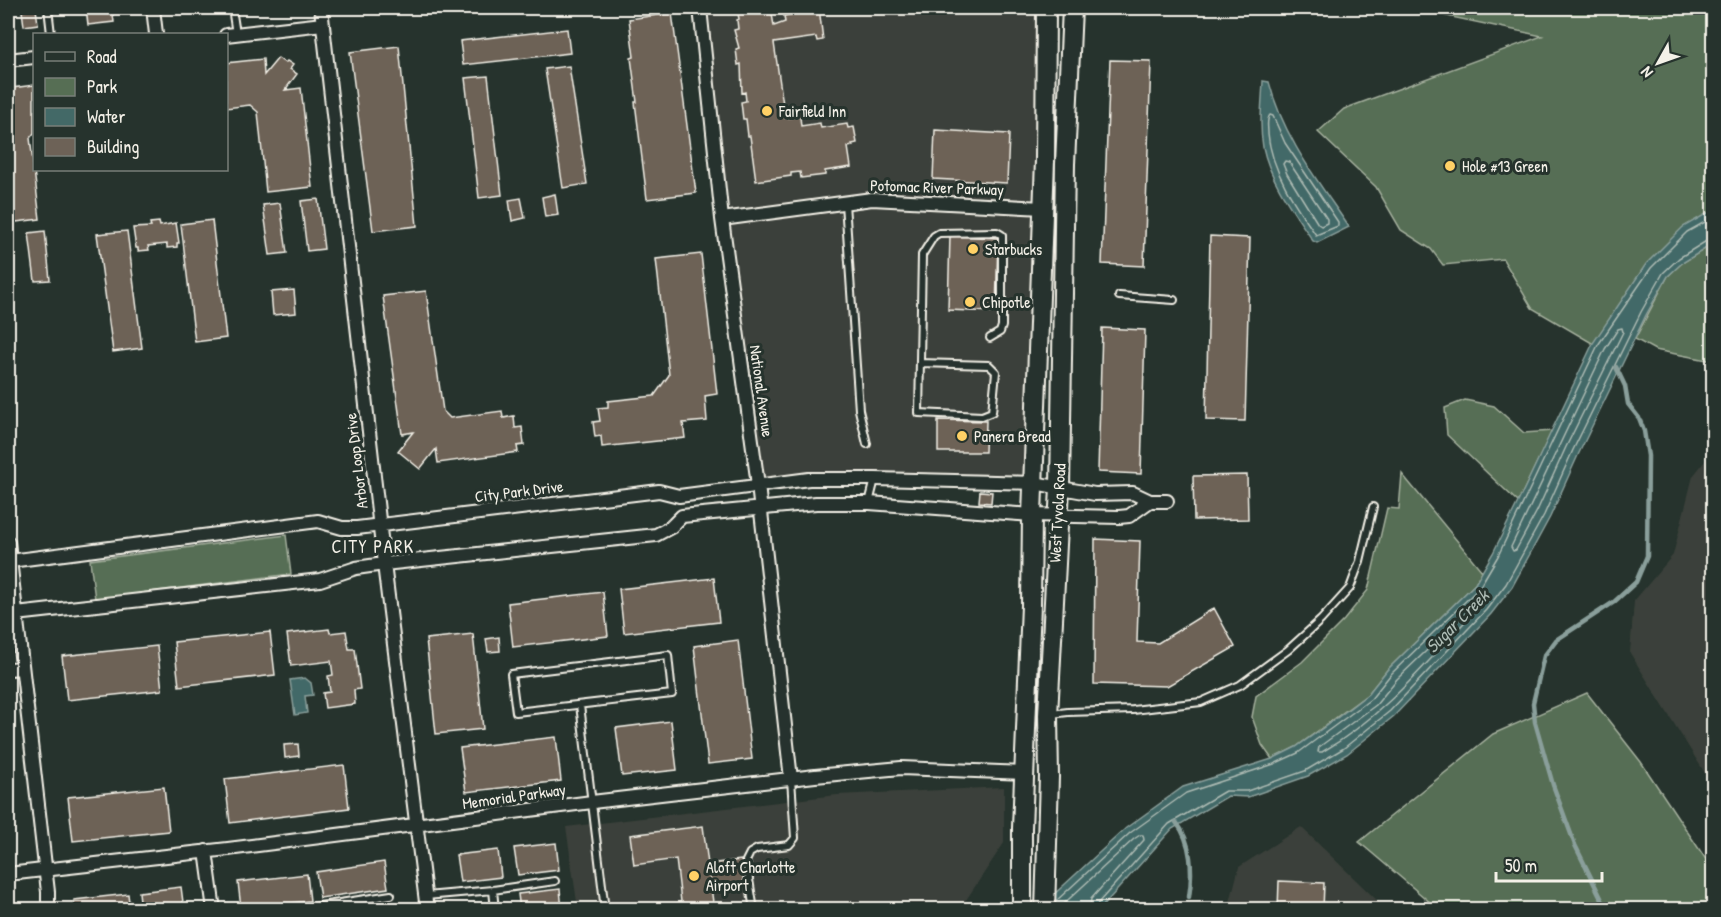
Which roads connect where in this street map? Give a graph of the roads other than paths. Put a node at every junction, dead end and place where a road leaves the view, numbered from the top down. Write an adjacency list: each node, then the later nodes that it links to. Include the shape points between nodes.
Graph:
1 (48, 8): 9 (lane)
2 (153, 8): 10 (street)
3 (232, 8): 11 (lane)
4 (321, 8): 8 (street, Arbor Loop Drive)
5 (700, 8): 16 (street, National Avenue)
6 (1046, 8): 15 (main road, West Tyvola Road)
7 (1072, 8): 25 (main road, West Tyvola Road)
8 (323, 24): 11 (street); 33 (street, Arbor Loop Drive)
9 (51, 33)
10 (156, 33)
11 (231, 35)
12 (33, 57): 13 (street)
13 (8, 60)
14 (845, 202): 15 (street, Potomac River Parkway, via 872,199); 16 (street, Potomac River Parkway); 21 (lane, via 859,410)
15 (1043, 208): 23 (main road, West Tyvola Road)
16 (722, 219): 24 (street, National Avenue)
17 (1119, 296): 18 (lane)
18 (1174, 300)
19 (990, 338): 20 (lane, via 1002,326 1002,235 944,231 934,236 922,255)
20 (920, 363): 20 (lane, via 919,413 982,416 994,408 996,372 989,365)
21 (867, 444)
22 (875, 479): 23 (street, City Park Drive); 24 (street, City Park Drive); 28 (lane)
23 (1034, 483): 25 (street, City Park Drive); 31 (main road, West Tyvola Road)
24 (758, 484): 30 (street, National Avenue); 33 (street, City Park Drive, via 679,496 659,491)
25 (1059, 488): 26 (street, City Park Drive, via 1095,495 1133,493); 32 (main road, West Tyvola Road)
26 (1149, 501): 27 (street, City Park Drive); 32 (street, via 1129,516)
27 (1167, 501)
28 (868, 503): 30 (street); 31 (street)
29 (1373, 507): 41 (lane, via 1350,588 1321,620 1240,685 1202,702)
30 (760, 509): 36 (street, via 682,516 656,535); 43 (street, National Avenue)
31 (1032, 515): 32 (street); 42 (main road, West Tyvola Road)
32 (1058, 515): 41 (main road, West Tyvola Road)
33 (380, 525): 35 (street, City Park Drive, via 342,528 318,521); 36 (street, Arbor Loop Drive)
34 (8, 542): 35 (street)
35 (10, 561): 37 (street)
36 (384, 564): 37 (street, via 320,580); 45 (street, Arbor Loop Drive)
37 (16, 614): 38 (street)
38 (22, 668): 39 (street); 47 (street)
39 (8, 669)
40 (580, 705): 40 (lane, via 516,712 512,674 668,655 672,694); 44 (lane)
41 (1048, 715): 62 (main road, West Tyvola Road)
42 (1025, 773): 43 (street, Memorial Parkway, via 901,768); 61 (main road, West Tyvola Road)
43 (790, 779): 44 (street, Memorial Parkway); 60 (lane, via 795,838 789,845 750,853 746,861)
44 (592, 802): 45 (street, Memorial Parkway); 59 (lane)
45 (417, 825): 46 (street, Memorial Parkway); 52 (street, Arbor Loop Drive)
46 (206, 851): 47 (street, Memorial Parkway); 55 (street)
47 (45, 869): 48 (street, Memorial Parkway); 54 (street)
48 (8, 874)
49 (555, 881): 50 (lane)
50 (493, 890): 52 (lane); 58 (lane)
51 (391, 896): 53 (lane)
52 (426, 896): 57 (street, Arbor Loop Drive)
53 (346, 906): 56 (lane)
54 (48, 909)
55 (214, 909)
56 (295, 909)
57 (427, 909)
58 (495, 909)
59 (605, 909)
60 (754, 909)
61 (1022, 909)
62 (1045, 909)

